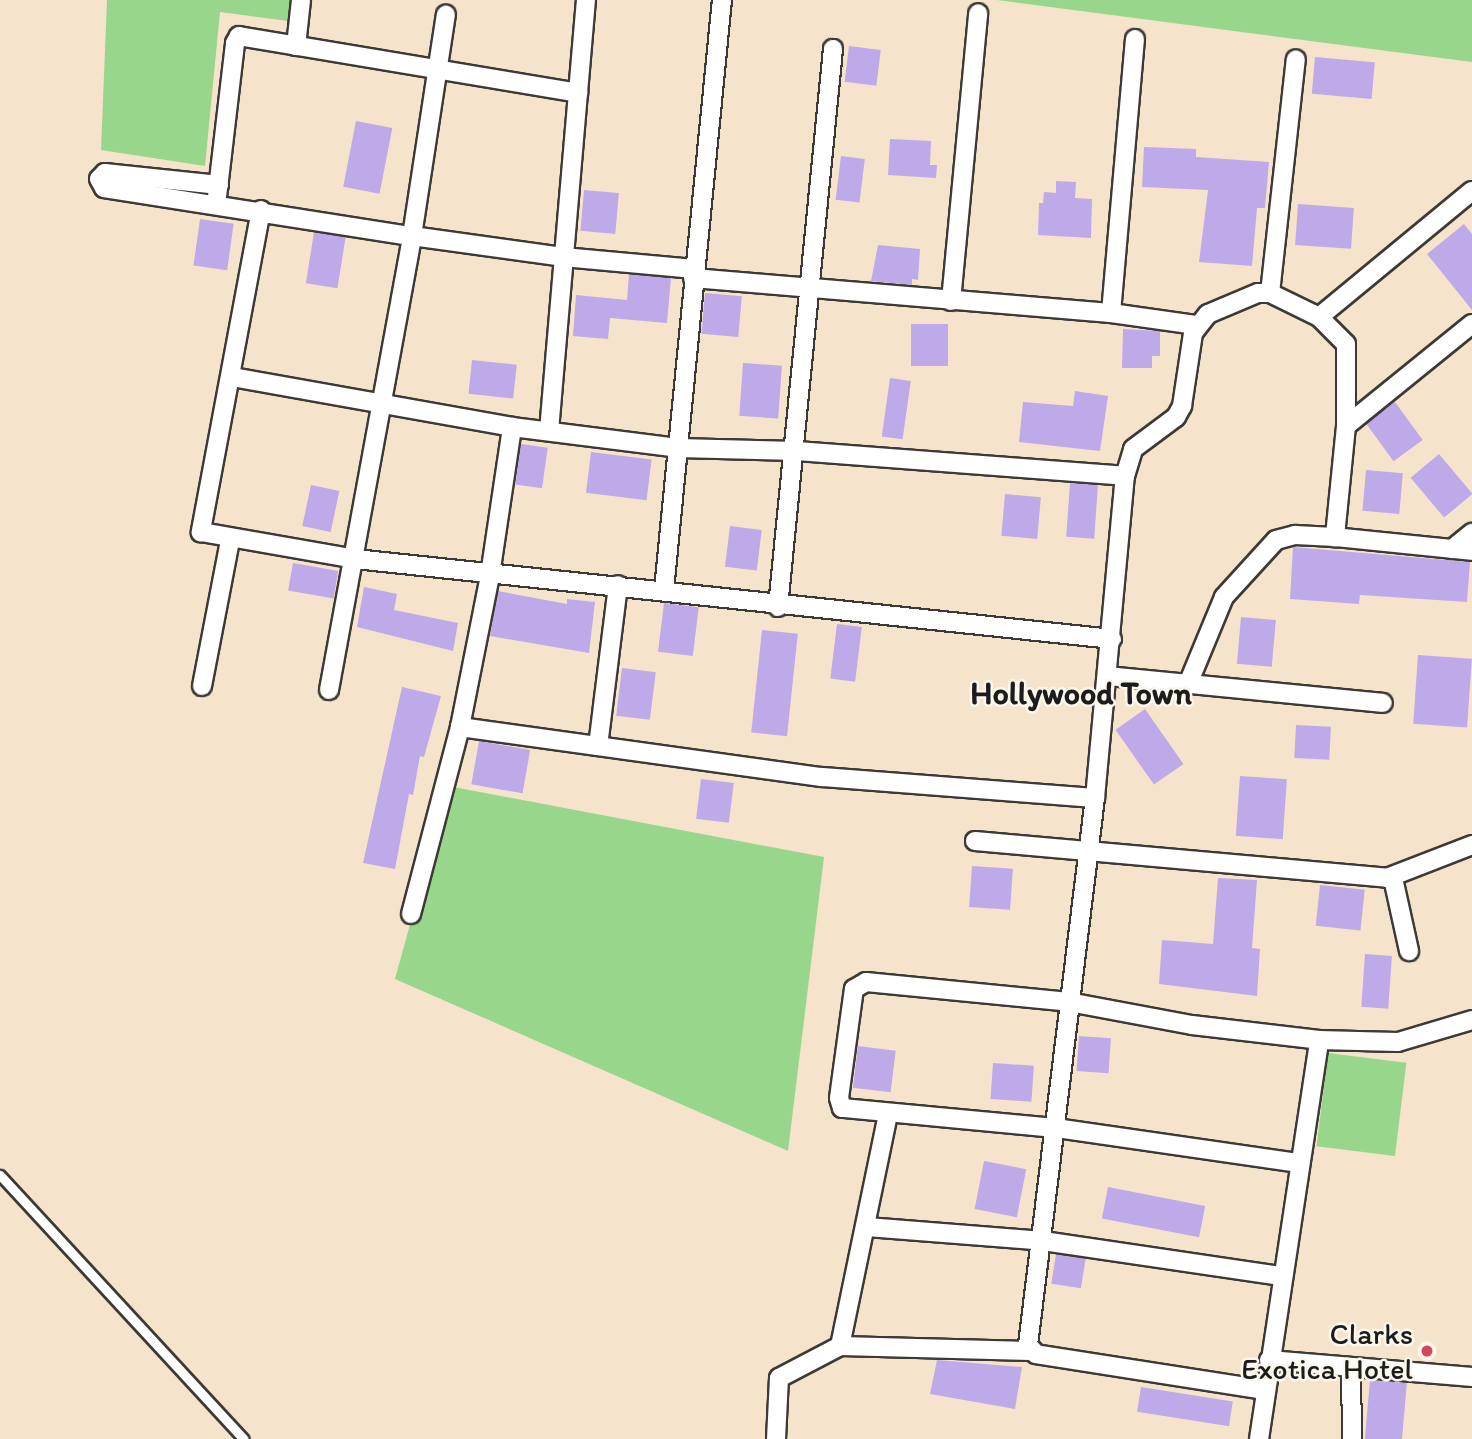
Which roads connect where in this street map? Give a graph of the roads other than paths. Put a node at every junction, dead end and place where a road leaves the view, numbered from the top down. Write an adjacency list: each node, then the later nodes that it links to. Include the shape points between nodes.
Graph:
1 (301, 0): 7 (street)
2 (586, 0): 11 (street)
3 (722, 0): 18 (street)
4 (978, 13): 21 (street)
5 (446, 15): 10 (street)
6 (1135, 39): 22 (street)
7 (296, 46): 10 (street); 12 (street, via 236,38)
8 (833, 49): 19 (street)
9 (1296, 59): 20 (street)
10 (437, 71): 11 (street); 16 (street)
11 (578, 93): 17 (street)
12 (219, 185): 14 (street); 14 (street, via 105,173 99,179 104,188)
13 (1472, 191): 23 (street)
14 (216, 204): 15 (street)
15 (261, 210): 16 (street); 26 (street)
16 (412, 236): 17 (street); 27 (street)
17 (563, 257): 18 (street); 30 (street)
18 (693, 274): 19 (street); 31 (street)
19 (812, 289): 21 (street); 32 (street)
20 (1270, 293): 23 (street); 25 (street, via 1258,293 1208,314)
21 (951, 301): 22 (street)
22 (1111, 313): 25 (street)
23 (1319, 317): 28 (street, via 1346,344)
24 (1472, 324): 28 (street)
25 (1196, 325): 33 (street, via 1182,406 1168,424 1133,449)
26 (232, 377): 27 (street); 36 (street, via 199,528)
27 (380, 404): 29 (street); 39 (street)
28 (1346, 426): 35 (street)
29 (512, 427): 30 (street); 40 (street)
30 (549, 431): 31 (street)
31 (678, 448): 32 (street); 42 (street)
32 (796, 451): 33 (street); 43 (street)
33 (1125, 476): 44 (street)
34 (1472, 533): 37 (street)
35 (1335, 537): 37 (street); 46 (street, via 1295,535 1267,549 1224,597)
36 (230, 540): 39 (street); 47 (street)
37 (1452, 549): 38 (street)
38 (1472, 551)
39 (355, 559): 40 (street); 48 (street)
40 (490, 575): 41 (street); 50 (street)
41 (618, 585): 42 (street); 51 (street)
42 (664, 590): 43 (street)
43 (778, 607): 44 (street)
44 (1112, 639): 45 (street)
45 (1108, 676): 46 (street); 52 (street)
46 (1188, 684): 49 (street)
47 (202, 686)
48 (329, 690)
49 (1382, 703)
50 (460, 727): 51 (street); 57 (street)
51 (598, 746): 52 (street, via 832,778)
52 (1096, 798): 55 (street)
53 (975, 841): 55 (street)
54 (1472, 845): 56 (street)
55 (1088, 850): 56 (street); 59 (street)
56 (1392, 878): 58 (street)
57 (411, 914)
58 (1409, 951)
59 (1069, 1002): 61 (street, via 1192,1025); 62 (street, via 860,983 852,994 840,1104 846,1110); 63 (street)
60 (1472, 1020): 61 (street, via 1398,1042)
61 (1319, 1040): 64 (street)
62 (888, 1115): 63 (street); 66 (street)
63 (1055, 1128): 64 (street); 67 (street)
64 (1299, 1163): 68 (street)
65 (0, 1175): 75 (lane)
66 (867, 1227): 67 (street); 69 (street)
67 (1044, 1241): 68 (street); 70 (street)
68 (1281, 1276): 71 (street)
69 (840, 1346): 70 (street); 76 (street, via 779,1378)
70 (1030, 1351): 74 (street)
71 (1269, 1360): 72 (street); 74 (street)
72 (1351, 1368): 73 (street); 78 (street)
73 (1472, 1377)
74 (1265, 1390): 77 (street)
75 (244, 1439)
76 (776, 1439)
77 (1259, 1439)
78 (1352, 1439)

